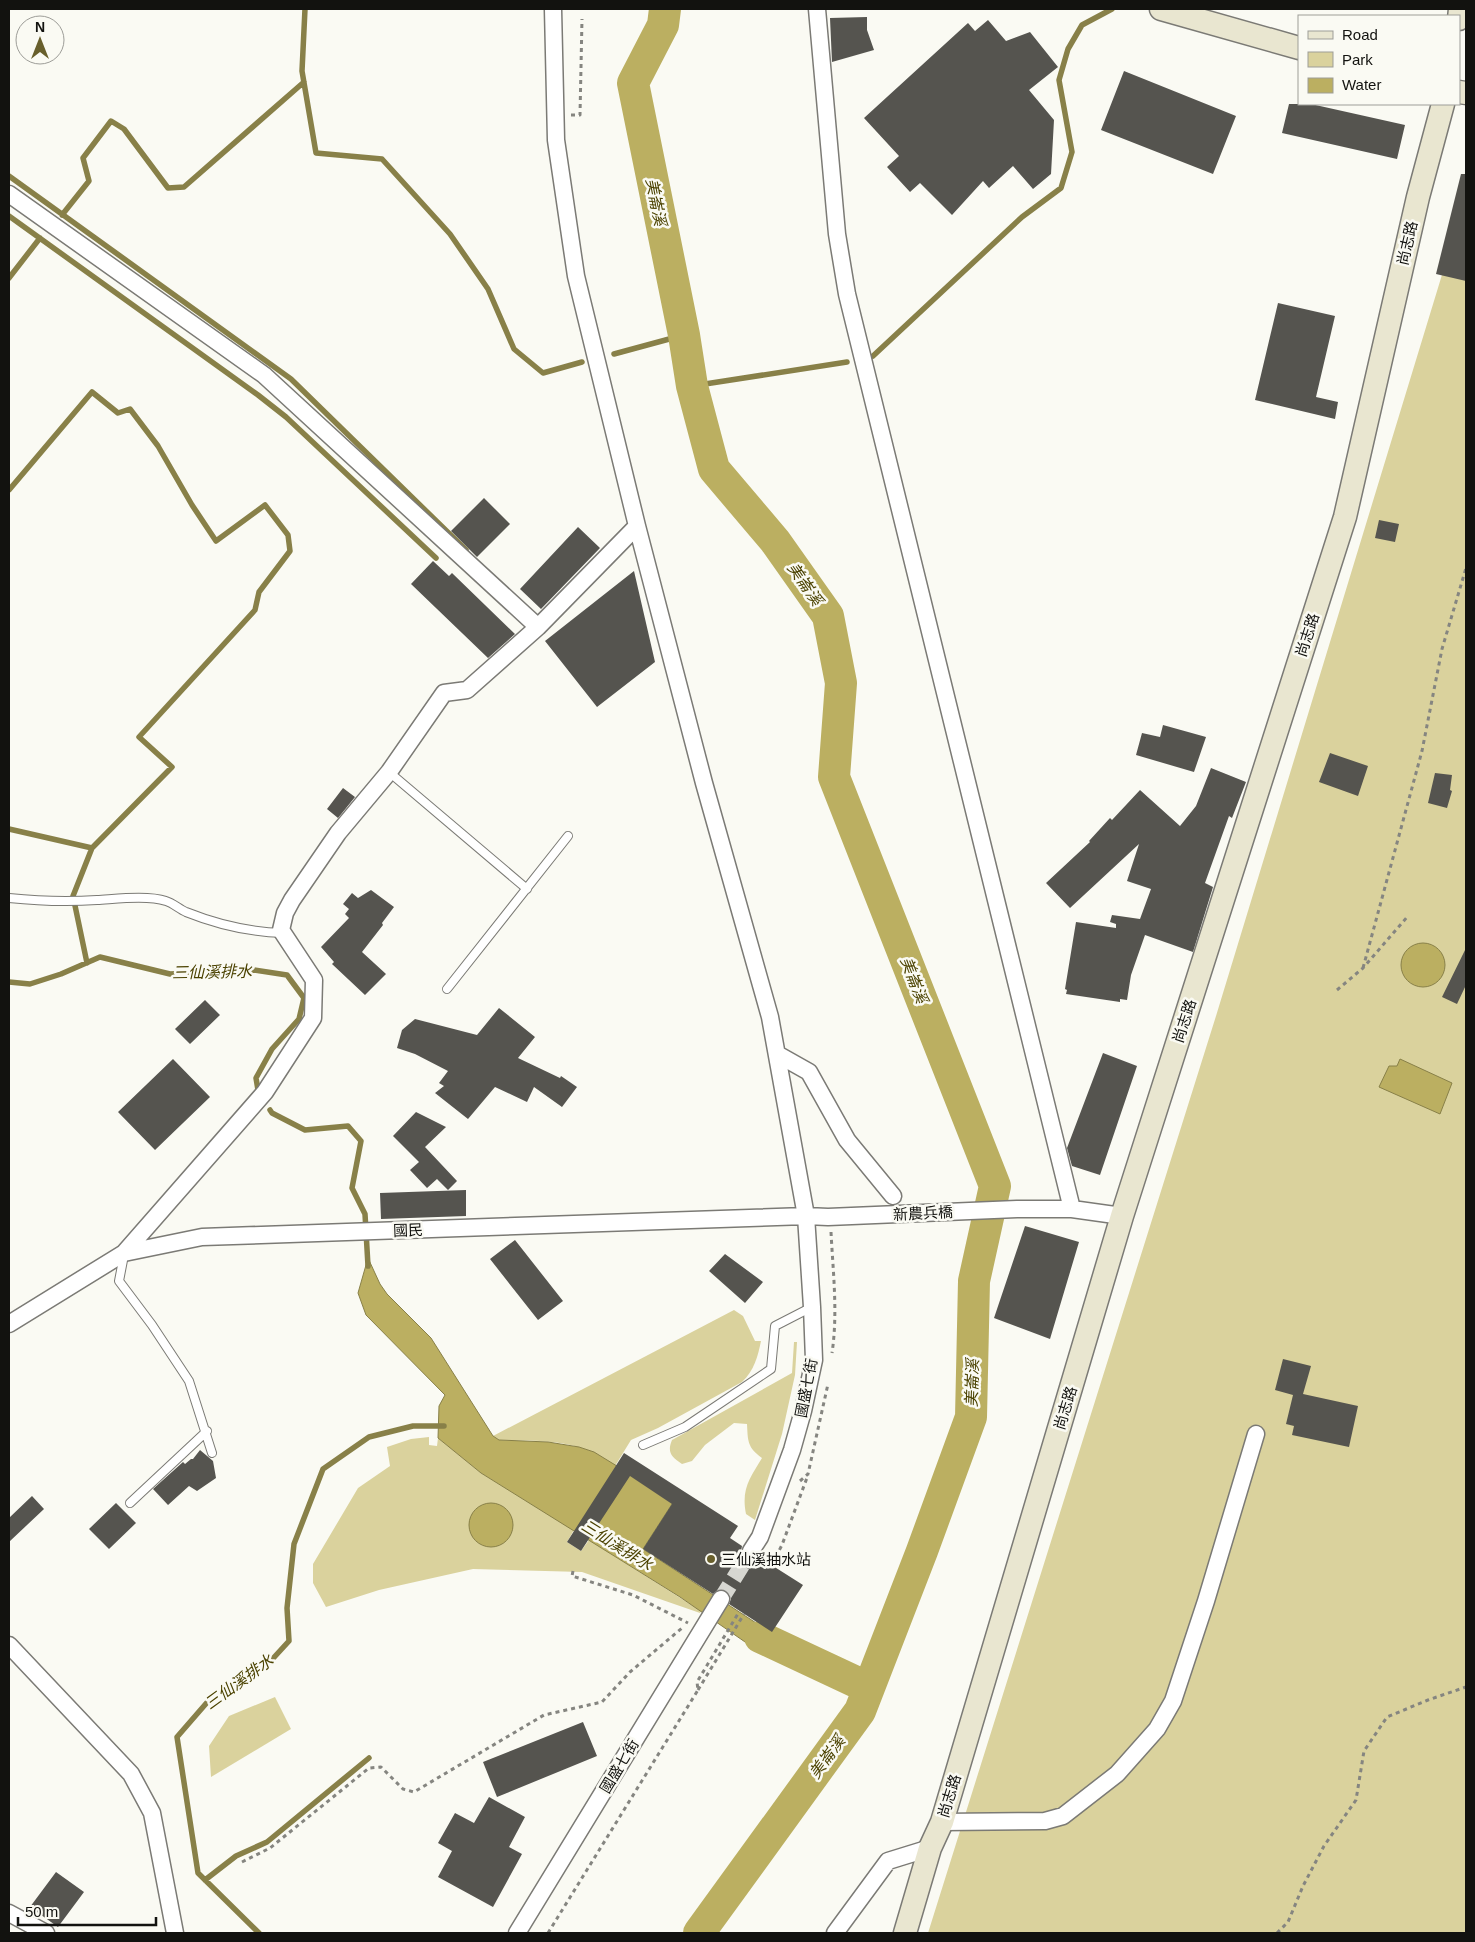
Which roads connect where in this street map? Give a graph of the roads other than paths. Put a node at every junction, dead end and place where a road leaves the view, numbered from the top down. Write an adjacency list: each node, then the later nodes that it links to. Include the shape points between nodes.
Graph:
1 (553, 9): 7 (street, 國盛七街, via 556,140 576,276)
2 (817, 9): 17 (street, via 837,234 846,294)
3 (1161, 9): 4 (street)
4 (1298, 48)
5 (1443, 105): 19 (street, 尚志路, via 1418,197 1345,517)
6 (9, 194): 8 (street, via 264,375)
7 (637, 526): 8 (street); 15 (street, 國盛七街, via 704,783 770,1017)
8 (538, 627): 9 (street, via 467,690 444,693)
9 (389, 772): 11 (lane); 13 (street, via 338,833 292,900 285,914)
10 (568, 836): 11 (lane)
11 (527, 889): 14 (lane)
12 (9, 898): 13 (lane, via 140,898 166,901 185,912 208,919)
13 (283, 933): 21 (street, via 314,980 313,1018 265,1092)
14 (447, 989)
15 (777, 1054): 16 (street, via 809,1072 846,1140); 18 (street, 國盛七街)
16 (892, 1196)
17 (1072, 1209): 19 (street, 新農兵橋); 20 (street, 新農兵橋)
18 (806, 1216): 20 (street, 國民); 21 (street, 國民, via 202,1237); 22 (street, 國盛七街)
19 (1122, 1216): 32 (street, 尚志路)
20 (828, 1217)
21 (124, 1253): 23 (street, 國民); 24 (lane, via 119,1281 189,1381)
22 (812, 1307): 26 (lane, via 775,1326 771,1368 685,1427); 29 (street, 國盛七街, via 814,1360 803,1411 760,1537)
23 (9, 1324)
24 (207, 1431): 27 (lane); 28 (lane)
25 (1256, 1434): 32 (street, via 1173,1701 1157,1729 1117,1774 1063,1816 1045,1821)
26 (643, 1445)
27 (212, 1453)
28 (130, 1504)
29 (751, 1551)
30 (721, 1599): 37 (street, 國盛七街, via 695,1627)
31 (9, 1645): 36 (street, via 131,1774 152,1813)
32 (942, 1822): 33 (street, 尚志路)
33 (930, 1848): 38 (street, via 888,1861); 39 (street, 尚志路)
34 (9, 1913): 35 (street)
35 (46, 1933)
36 (175, 1933)
37 (517, 1933)
38 (835, 1933)
39 (905, 1933)

